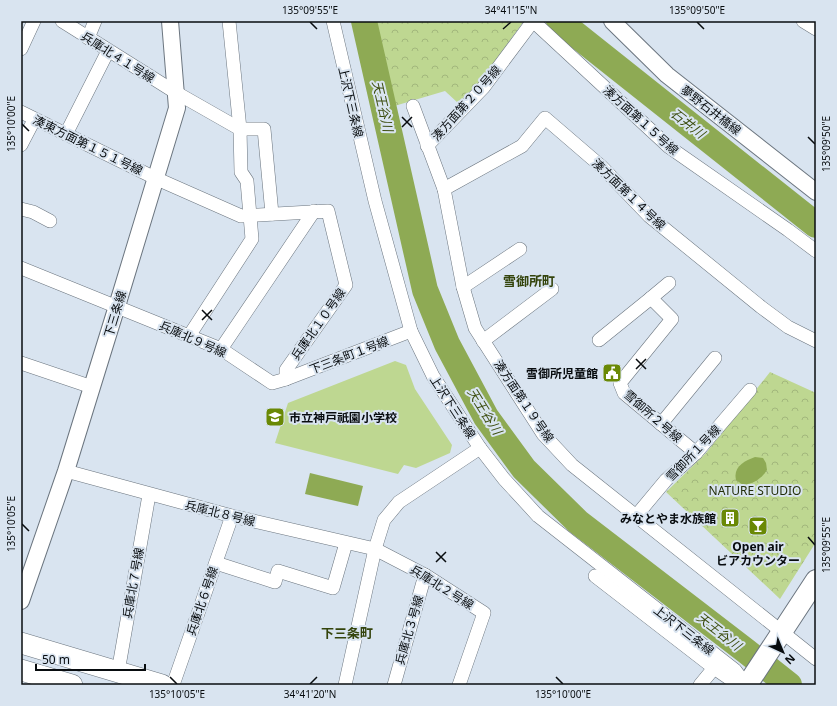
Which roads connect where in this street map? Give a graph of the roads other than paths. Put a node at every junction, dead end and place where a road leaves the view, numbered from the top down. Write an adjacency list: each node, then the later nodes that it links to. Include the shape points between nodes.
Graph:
1 (34, 21): 12 (street)
2 (62, 21): 11 (street, 兵庫北４１号線)
3 (95, 21): 11 (street)
4 (170, 21): 14 (street, 下三条線)
5 (229, 21): 18 (street)
6 (333, 21): 38 (street, 上沢下三条線, via 374,201)
7 (533, 21): 21 (street, 湊方面第２０号線, via 483,88); 31 (street, 湊方面第１５号線, via 669,147)
8 (612, 21): 24 (street, 夢野石井橋線, via 667,75)
9 (803, 21): 10 (street)
10 (816, 29)
11 (88, 38): 13 (street, 兵庫北４１号線)
12 (21, 49)
13 (108, 51): 14 (street, 兵庫北４１号線); 19 (street)
14 (175, 92): 18 (street, 兵庫北４１号線); 22 (street, 下三条線, via 177,108)
15 (414, 106): 21 (street, 湊方面第１９号線)
16 (21, 112): 17 (street, 湊東方面第１５１号線)
17 (34, 120): 19 (street, 湊東方面第１５１号線); 20 (street)
18 (240, 129): 27 (street, via 264,129); 28 (street, via 241,172 247,181)
19 (66, 134): 22 (street, 湊東方面第１５１号線)
20 (21, 145)
21 (427, 146): 23 (street, 湊方面第１９号線)
22 (156, 178): 28 (street, 兵庫北１０号線, via 241,216); 37 (street, 下三条線)
23 (444, 189): 34 (street, 湊方面第１９号線); 40 (street, 湊方面第１４号線, via 522,146 545,118 602,167 649,216 761,307 788,327)
24 (816, 192)
25 (21, 209): 29 (street)
26 (314, 211): 27 (street, 兵庫北１０号線); 43 (street); 46 (street, 兵庫北１０号線, via 328,211 346,286 286,370)
27 (272, 214): 28 (street, 兵庫北１０号線)
28 (250, 216): 39 (street, via 252,239)
29 (50, 221)
30 (520, 249): 34 (street)
31 (816, 251)
32 (21, 268): 37 (street, 兵庫北９号線)
33 (669, 283): 36 (street)
34 (462, 287): 41 (street, 湊方面第１９号線, via 475,328)
35 (552, 288): 41 (street)
36 (651, 298): 42 (street); 49 (street, 雪御所２号線, via 672,319 620,383 624,393)
37 (118, 306): 39 (street, 兵庫北９号線); 47 (street, 下三条線)
38 (411, 331): 46 (street, 下三条町１号線); 50 (street, 上沢下三条線, via 433,376)
39 (189, 336): 43 (street, 兵庫北９号線)
40 (815, 339)
41 (483, 340): 55 (street, 湊方面第１９号線, via 543,434 572,465)
42 (599, 340)
43 (221, 349): 46 (street, 兵庫北９号線, via 272,383)
44 (714, 358): 49 (street)
45 (21, 363): 47 (street)
46 (286, 379)
47 (92, 387): 52 (street, 下三条線)
48 (750, 390): 51 (street, 雪御所１号線)
49 (661, 424): 51 (street, 雪御所２号線)
50 (480, 448): 57 (street, via 399,502 384,520); 69 (street, 上沢下三条線, via 538,516)
51 (696, 453): 55 (street, 雪御所１号線, via 666,480)
52 (66, 471): 53 (street, 兵庫北８号線); 62 (street, 下三条線)
53 (149, 495): 54 (street, 兵庫北８号線); 68 (street, 兵庫北７号線)
54 (232, 516): 56 (street, 兵庫北８号線); 58 (street, 兵庫北６号線)
55 (636, 516): 63 (street, 湊方面第１９号線)
56 (346, 543): 57 (street, 兵庫北８号線); 58 (street, via 333,588 278,571 275,582)
57 (375, 549): 59 (street, 兵庫北２号線); 73 (street)
58 (216, 563): 72 (street, 兵庫北６号線)
59 (425, 576): 74 (street, 兵庫北３号線); 75 (street, 兵庫北２号線, via 484,614)
60 (595, 576): 66 (street)
61 (816, 580): 63 (main road)
62 (21, 601)
63 (777, 640): 65 (street, 湊方面第１９号線); 69 (main road)
64 (21, 643): 68 (highway)
65 (816, 659)
66 (714, 668): 69 (street, via 730,679); 76 (street)
67 (21, 670): 70 (highway)
68 (118, 672): 71 (highway)
69 (749, 681)
70 (60, 683)
71 (162, 685)
72 (173, 685)
73 (345, 685)
74 (394, 685)
75 (459, 685)
76 (700, 685)

